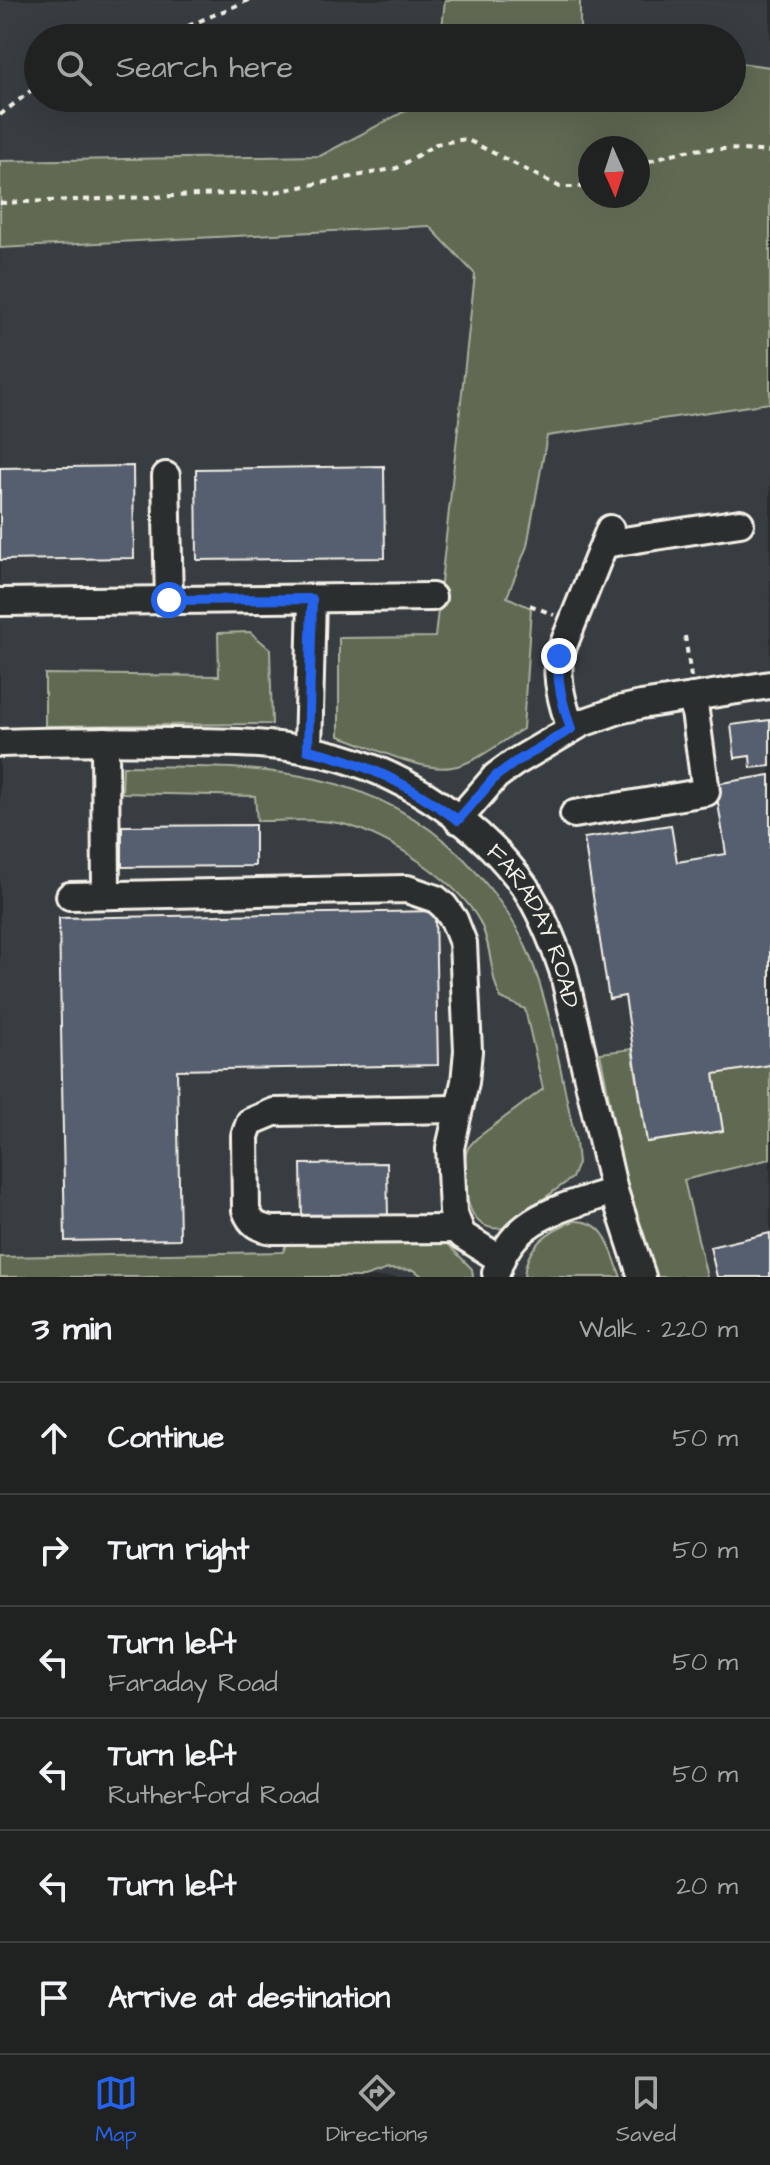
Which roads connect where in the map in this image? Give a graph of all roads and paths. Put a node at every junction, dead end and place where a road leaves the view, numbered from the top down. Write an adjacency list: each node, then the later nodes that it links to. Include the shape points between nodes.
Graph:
1 (249, 0): 2 (path)
2 (189, 24)
3 (24, 96): 4 (path)
4 (0, 115)
5 (770, 152): 6 (path, via 705,147)
6 (650, 161)
7 (578, 187): 8 (path, via 560,187 466,139 436,144 397,168 275,192)
8 (0, 203)
9 (166, 476): 13 (street)
10 (740, 523): 18 (street, via 607,536 559,656 560,693)
11 (432, 597): 12 (street)
12 (312, 599): 13 (street); 21 (street)
13 (169, 600): 14 (street)
14 (0, 602)
15 (685, 636): 17 (path)
16 (770, 685): 17 (street)
17 (692, 688): 18 (street); 22 (street, via 706,792)
18 (571, 729): 23 (street, via 496,776)
19 (105, 741): 20 (street, FARADAY ROAD); 21 (street, FARADAY ROAD, via 226,742); 24 (street)
20 (0, 743)
21 (308, 750): 23 (street, FARADAY ROAD, via 386,774)
22 (574, 814)
23 (458, 820): 27 (street, FARADAY ROAD, via 514,873 547,927 563,970)
24 (106, 895): 25 (street); 26 (street, via 407,889 436,899 454,920 465,960 468,1051)
25 (70, 896)
26 (458, 1109): 28 (street, via 450,1148); 28 (street, via 274,1112 250,1122 245,1136 246,1210 255,1225 273,1230)
27 (614, 1191): 29 (street, via 536,1219 514,1236); 30 (street, FARADAY ROAD)
28 (458, 1229): 29 (street)
29 (498, 1268)
30 (642, 1277)

